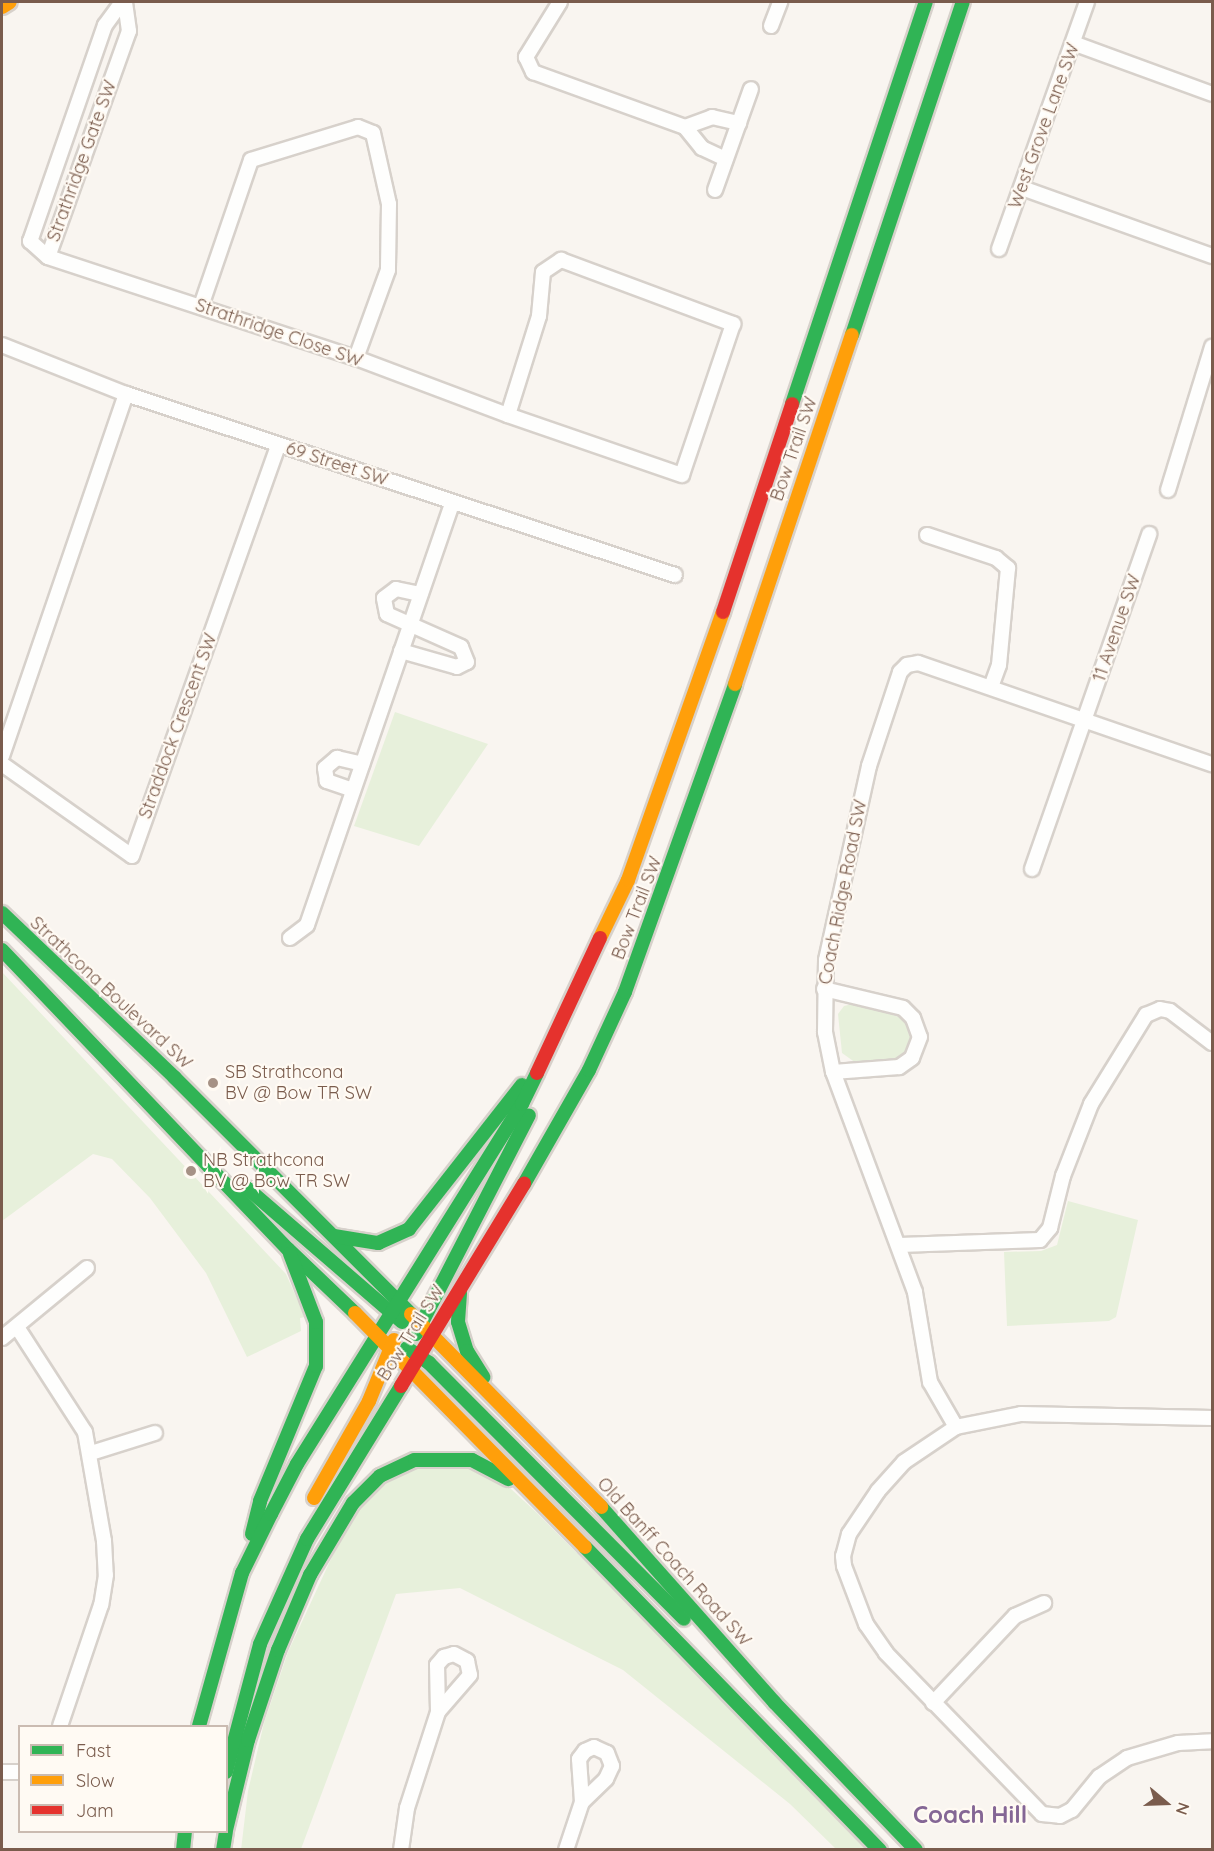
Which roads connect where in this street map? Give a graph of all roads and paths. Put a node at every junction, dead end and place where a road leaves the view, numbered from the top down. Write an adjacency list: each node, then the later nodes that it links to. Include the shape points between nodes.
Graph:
1 (10, 2): 8 (main road)
2 (123, 2): 20 (street, Strathridge Gate SW, via 129,30); 20 (street, Strathridge Gate SW, via 105,25 30,241)
3 (560, 2): 14 (street, via 526,57 533,72)
4 (780, 2): 9 (street)
5 (926, 2): 49 (main road, Bow Trail SW, via 660,801)
6 (963, 2): 56 (main road, Bow Trail SW, via 651,927 589,1070 536,1165)
7 (1087, 2): 10 (street, West Grove Lane SW)
8 (2, 7)
9 (771, 26)
10 (1073, 43): 12 (street); 16 (street, West Grove Lane SW)
11 (750, 89): 13 (street)
12 (1212, 94)
13 (739, 123): 14 (street, via 712,117); 15 (street)
14 (685, 127): 15 (street, via 702,148)
15 (726, 159): 17 (street)
16 (1022, 188): 18 (street, West Grove Lane SW); 19 (street)
17 (715, 190)
18 (999, 249)
19 (1212, 256)
20 (48, 257): 21 (street, Strathridge Close SW)
21 (201, 306): 24 (street, Strathridge Close SW); 24 (street, via 251,160 358,127 373,133 389,204 388,270)
22 (2, 345): 25 (street, 69 Street SW)
23 (1212, 347): 28 (street)
24 (356, 358): 26 (street, Strathridge Close SW)
25 (126, 394): 27 (street, 69 Street SW); 38 (street)
26 (508, 415): 26 (street, Strathridge Close SW, via 682,475 733,324 561,260 543,272 539,316)
27 (278, 445): 29 (street, 69 Street SW); 39 (street, Straddock Crescent SW, via 132,856)
28 (1168, 490)
29 (452, 503): 32 (street, 69 Street SW); 33 (street)
30 (1149, 534): 37 (street, 11 Avenue SW)
31 (927, 535): 36 (street, via 996,558 1008,568 999,665)
32 (675, 575)
33 (420, 594): 34 (street); 34 (street, via 396,589 384,598 387,614)
34 (410, 624): 35 (street); 35 (street, via 461,646 466,662 457,667)
35 (401, 651): 40 (street)
36 (990, 687): 37 (street, Coach Ridge Road SW); 47 (street, Coach Ridge Road SW, via 918,663 903,667 869,766 826,960)
37 (1082, 720): 41 (street, Coach Ridge Road SW); 43 (street, 11 Avenue SW)
38 (2, 756)
39 (2, 764)
40 (362, 764): 42 (street); 42 (street, via 337,758 325,768 327,781)
41 (1212, 764)
42 (352, 790): 45 (street, via 307,925)
43 (1032, 869)
44 (2, 914): 52 (main road, Strathcona Boulevard SW)
45 (290, 938)
46 (2, 950): 51 (main road)
47 (824, 989): 50 (street, Coach Ridge Road SW, via 825,1032); 50 (street, via 903,1008 919,1030 916,1052 899,1067)
48 (1212, 1043): 53 (street, via 1170,1011 1160,1009 1146,1015 1091,1104 1063,1176 1050,1228 1040,1240)
49 (550, 1050): 52 (main road, via 434,1202 409,1228 378,1243); 57 (main road, Bow Trail SW, via 482,1174); 59 (main road, via 527,1120)
50 (833, 1072): 53 (street, Coach Ridge Road SW)
51 (172, 1124): 54 (main road); 57 (main road)
52 (334, 1236): 57 (main road, Strathcona Boulevard SW)
53 (900, 1245): 67 (street, Coach Ridge Road SW, via 915,1292 925,1366)
54 (288, 1249): 60 (main road); 71 (main road, via 316,1322 316,1366 260,1501)
55 (87, 1268): 58 (street)
56 (462, 1283): 59 (main road, Bow Trail SW); 65 (main road, via 458,1322 467,1351)
57 (398, 1313): 59 (main road, Old Banff Coach Road SW); 60 (main road, Bow Trail SW); 62 (main road)
58 (17, 1327): 61 (street); 69 (street, via 73,1410)
59 (422, 1331): 63 (main road); 65 (main road, Old Banff Coach Road SW)
60 (380, 1336): 62 (main road); 71 (main road, Bow Trail SW, via 297,1464)
61 (2, 1338)
62 (393, 1344): 63 (main road); 64 (main road); 73 (main road, via 369,1401 303,1519 278,1576)
63 (414, 1353): 64 (main road); 74 (main road, via 704,1640)
64 (410, 1368): 70 (main road); 73 (main road, Bow Trail SW, via 325,1506)
65 (495, 1398): 74 (main road, Old Banff Coach Road SW, via 591,1495)
66 (1212, 1418): 67 (street, via 1021,1414)
67 (956, 1427): 75 (street, via 904,1462 878,1491 849,1534 843,1556 866,1624 886,1653)
68 (154, 1433): 69 (street)
69 (91, 1453): 77 (street, via 106,1558 104,1590)
70 (534, 1495): 84 (main road, via 472,1460 451,1457 396,1466 366,1489 327,1543 294,1609 248,1740); 92 (main road)
71 (242, 1573): 78 (main road, Bow Trail SW)
72 (1044, 1603): 75 (street, via 1014,1616)
73 (260, 1644): 80 (main road, Bow Trail SW)
74 (774, 1702): 93 (main road, Old Banff Coach Road SW)
75 (933, 1703): 79 (street, via 1042,1814 1053,1817 1072,1810 1099,1777 1127,1758 1178,1743)
76 (438, 1712): 90 (street, via 407,1808)
77 (60, 1725)
78 (199, 1725)
79 (1212, 1741)
80 (228, 1765)
81 (2, 1772): 82 (street)
82 (18, 1772)
83 (582, 1802): 91 (street)
84 (228, 1823)
85 (185, 1833): 88 (main road)
86 (221, 1833): 89 (main road)
87 (225, 1833): 89 (main road)
88 (183, 1850)
89 (221, 1850)
90 (401, 1850)
91 (566, 1850)
92 (879, 1850)
93 (916, 1850)

